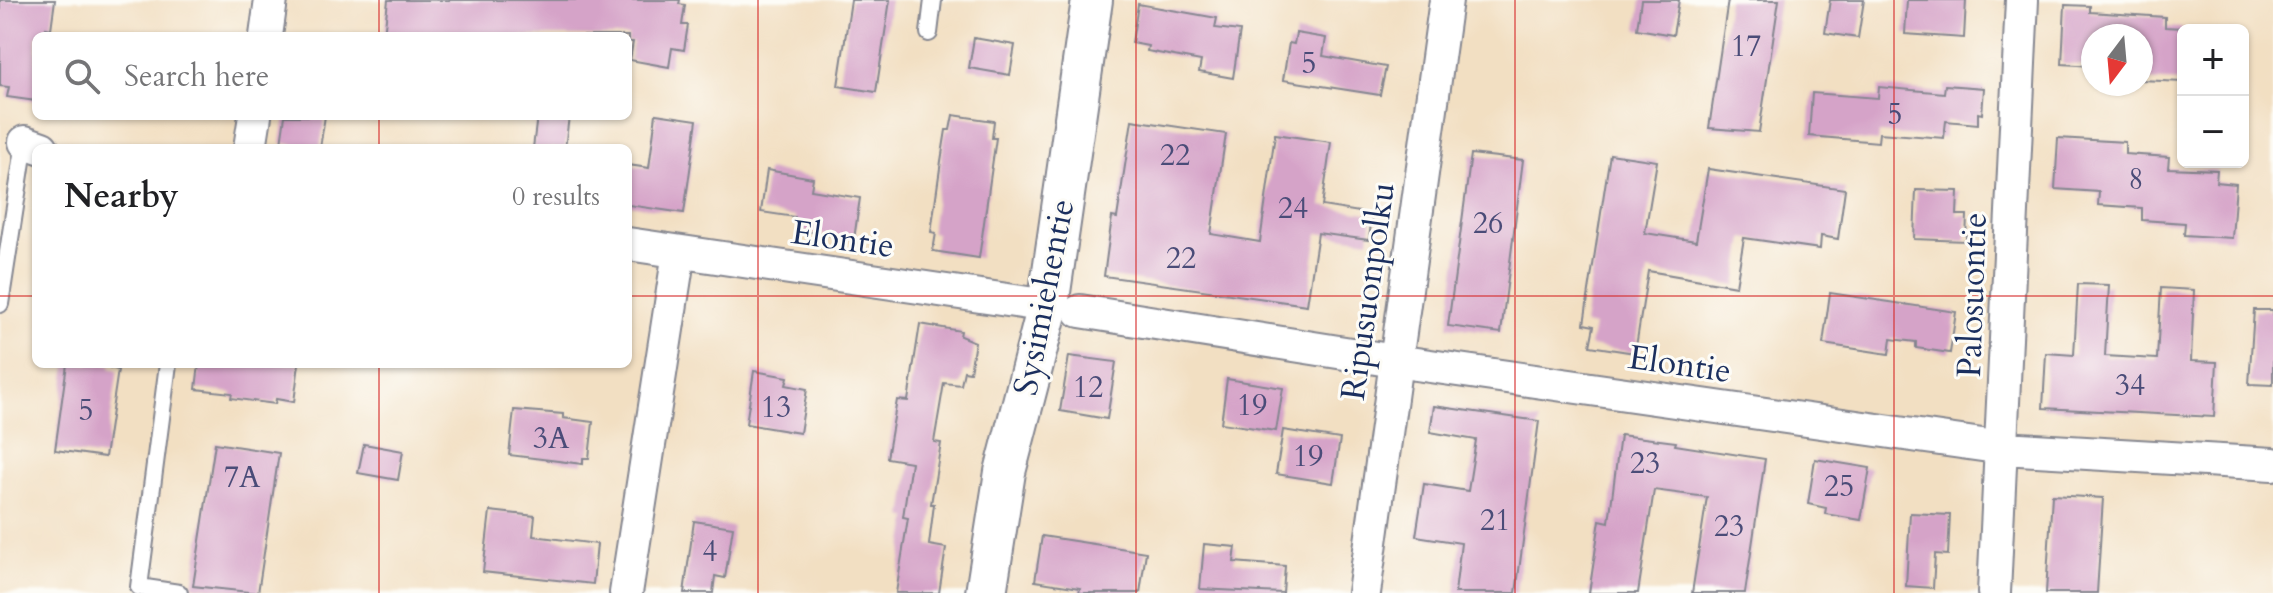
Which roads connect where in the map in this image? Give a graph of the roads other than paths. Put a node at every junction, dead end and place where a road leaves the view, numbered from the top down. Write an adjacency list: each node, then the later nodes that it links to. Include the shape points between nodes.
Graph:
1 (271, 0): 6 (street)
2 (933, 0): 7 (lane)
3 (1092, 0): 14 (street, Sysimiehentie)
4 (1446, 0): 15 (street, Ripusuonpolku)
5 (2022, 0): 17 (street, Palosuontie)
6 (267, 32)
7 (929, 33)
8 (254, 120): 9 (street)
9 (251, 144)
10 (32, 154): 13 (lane)
11 (632, 245): 12 (street, Elontie)
12 (679, 252): 14 (street, Elontie); 20 (street)
13 (0, 304)
14 (1064, 308): 15 (street, Elontie); 21 (street, Sysimiehentie, via 1005,472)
15 (1395, 361): 17 (street, Elontie); 22 (street, Ripusuonpolku)
16 (167, 368): 19 (lane, via 139,587)
17 (2003, 448): 18 (street, Elontie); 23 (street, Palosuontie)
18 (2273, 464)
19 (179, 593)
20 (626, 593)
21 (986, 593)
22 (1364, 593)
23 (1994, 593)

